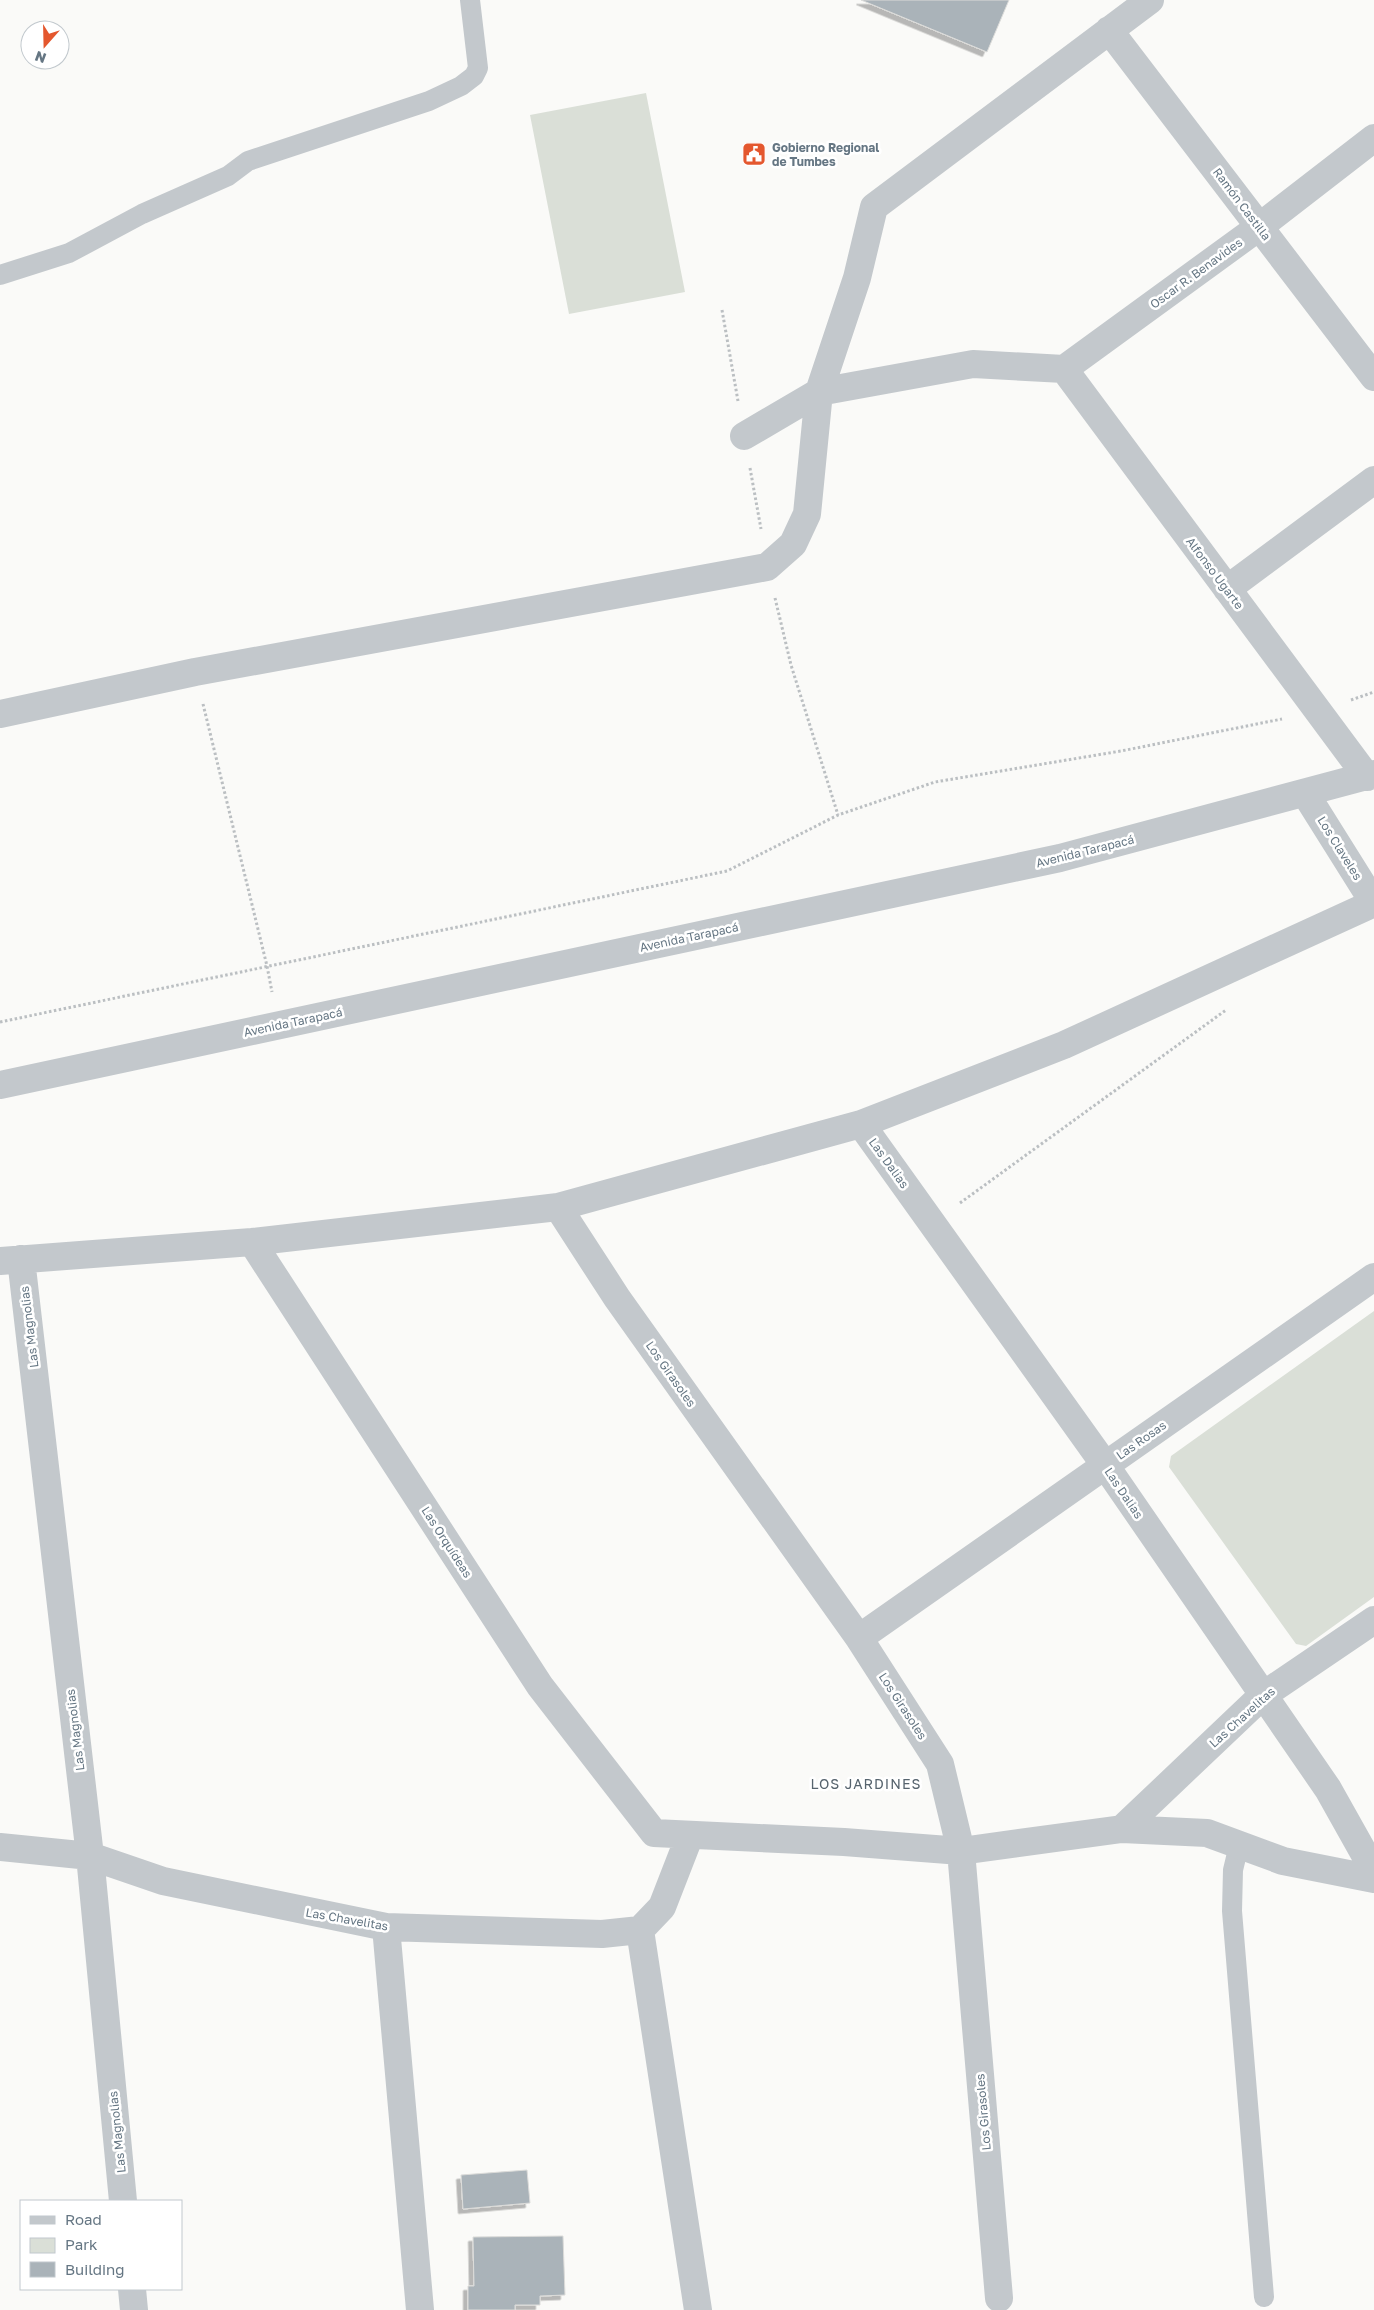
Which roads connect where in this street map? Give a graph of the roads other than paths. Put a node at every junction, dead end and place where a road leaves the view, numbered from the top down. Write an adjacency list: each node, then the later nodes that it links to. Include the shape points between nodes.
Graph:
1 (470, 0): 6 (lane, via 478,68 474,76 461,86 429,101 248,161 228,176 142,214 70,253)
2 (1150, 0): 3 (street)
3 (1110, 30): 5 (street, Ramón Castilla); 9 (street, via 874,207 857,278)
4 (1374, 138): 5 (street, Oscar R. Benavides)
5 (1259, 227): 7 (street, Oscar R. Benavides); 8 (street, Ramón Castilla)
6 (0, 275)
7 (1064, 369): 9 (street, via 972,364); 12 (street, Alfonso Ugarte)
8 (1374, 378)
9 (819, 392): 10 (street); 13 (street, via 807,514 793,544 767,566 195,672)
10 (744, 436)
11 (1374, 480): 12 (street)
12 (1227, 589): 14 (street, Alfonso Ugarte)
13 (0, 714)
14 (1370, 775): 15 (street, Avenida Tarapacá)
15 (1305, 793): 16 (street, Los Claveles); 17 (street, Avenida Tarapacá, via 1060,858)
16 (1374, 903): 18 (street, via 1064,1045)
17 (0, 1085)
18 (862, 1124): 19 (street); 23 (street, Las Dalias)
19 (558, 1207): 20 (street); 25 (street, Los Girasoles, via 617,1298)
20 (252, 1242): 21 (street); 28 (street, Las Orquídeas, via 540,1686 654,1832)
21 (10, 1260): 32 (street, Las Magnolias)
22 (1374, 1277): 23 (street, Las Rosas)
23 (1105, 1465): 25 (street, Las Rosas); 26 (street, Las Dalias)
24 (1374, 1620): 26 (street, Las Chavelitas)
25 (859, 1638): 31 (street, Los Girasoles, via 940,1764)
26 (1262, 1696): 27 (street, Las Chavelitas); 33 (street, Las Dalias, via 1328,1789)
27 (1122, 1829): 29 (street, via 1207,1833); 31 (street)
28 (690, 1835): 31 (street); 36 (street, via 662,1907)
29 (1239, 1845): 34 (street, via 1283,1861); 40 (lane, via 1233,1870 1232,1911)
30 (0, 1847): 32 (street, Las Chavelitas)
31 (961, 1851): 39 (street, Los Girasoles)
32 (90, 1856): 35 (street, Las Chavelitas, via 163,1881); 37 (street, Las Magnolias)
33 (1374, 1871)
34 (1374, 1880)
35 (386, 1927): 36 (street, Las Chavelitas, via 602,1934); 42 (street)
36 (640, 1930): 43 (street)
37 (123, 2200)
38 (132, 2290): 41 (street)
39 (999, 2298)
40 (1264, 2298)
41 (134, 2310)
42 (420, 2310)
43 (698, 2310)

